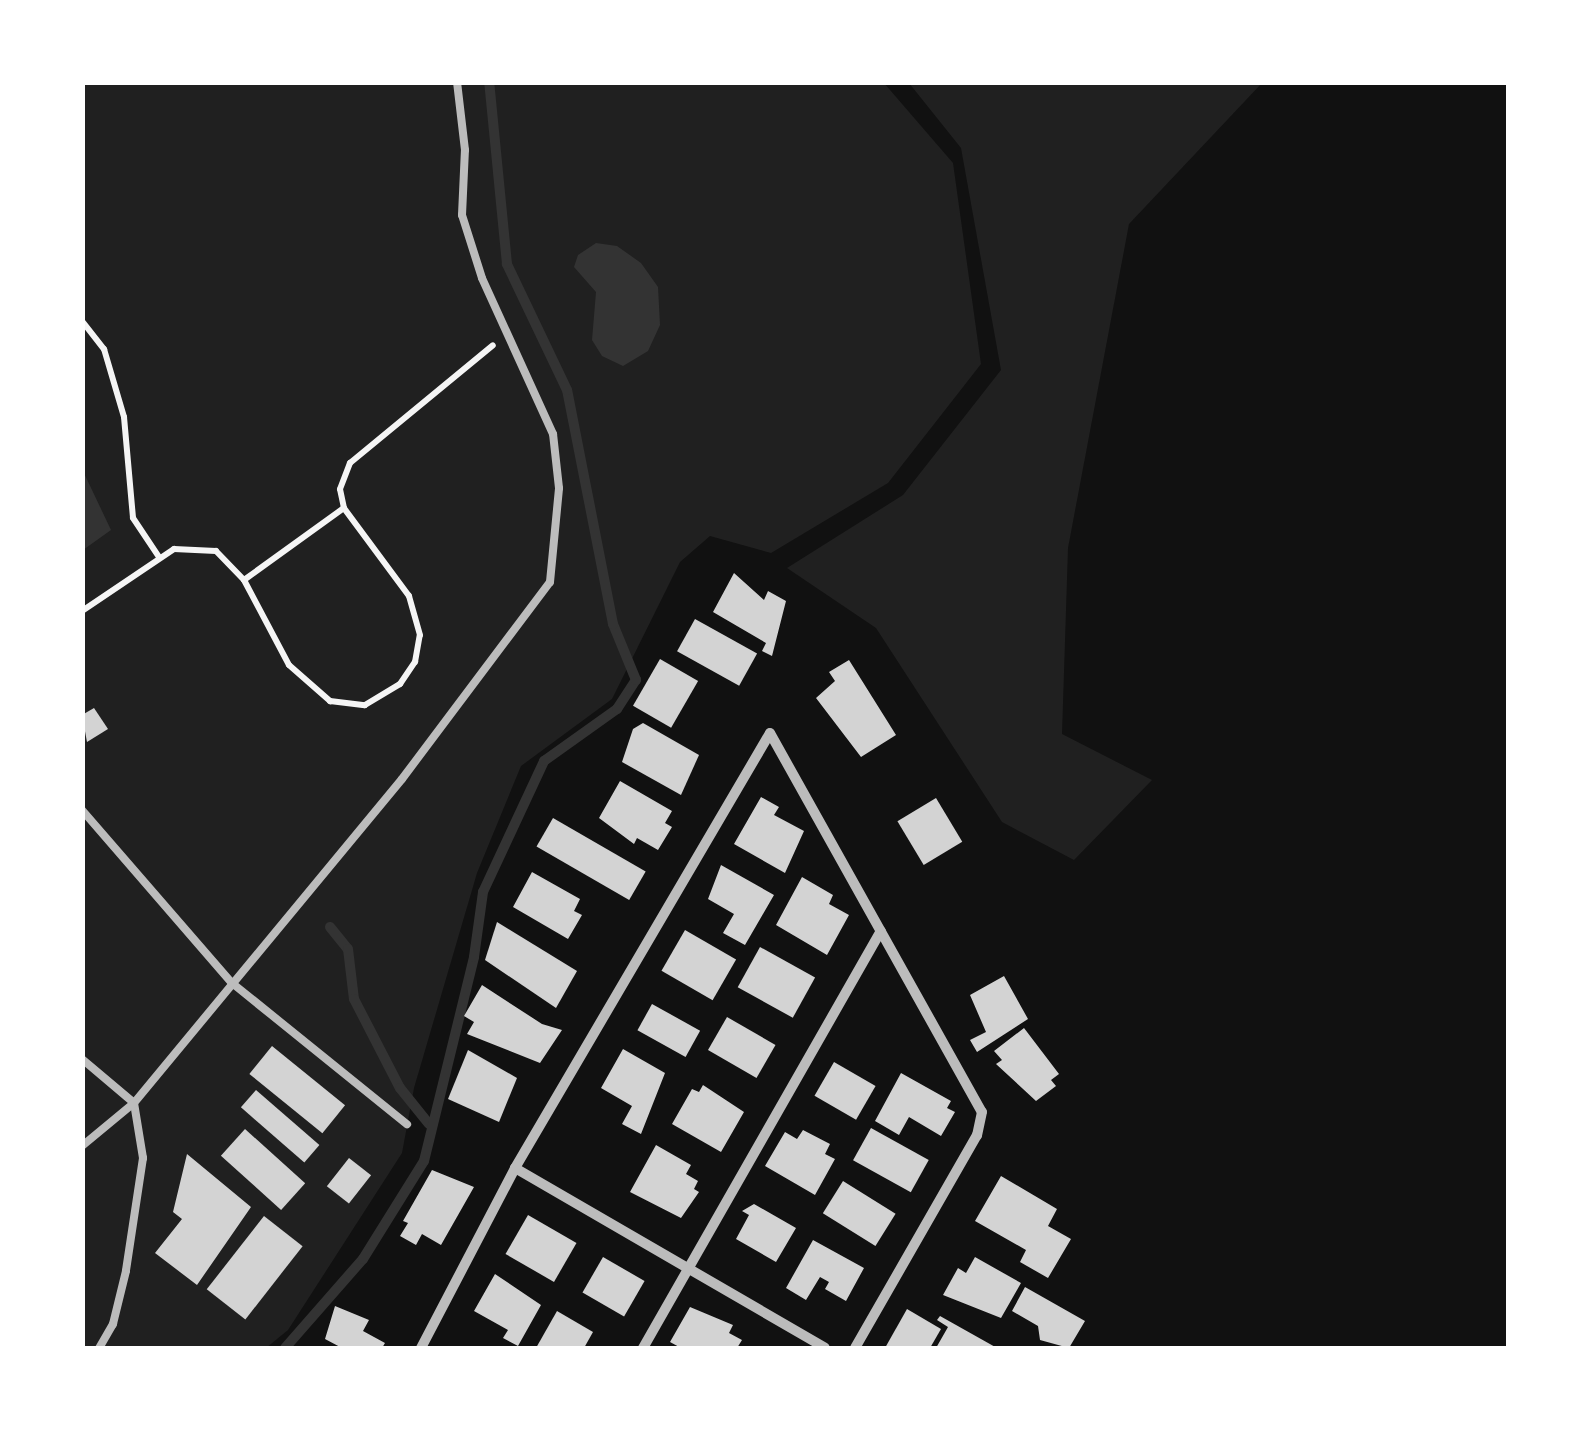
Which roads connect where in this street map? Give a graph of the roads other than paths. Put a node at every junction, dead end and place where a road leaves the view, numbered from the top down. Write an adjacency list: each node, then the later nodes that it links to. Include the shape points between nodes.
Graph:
1 (457, 82): 4 (lane, via 465,150 462,215 553,434 559,488 550,582 414,764)
2 (82, 810): 4 (lane)
3 (881, 931): 9 (street, via 770,733); 10 (street); 15 (street, via 982,1112 977,1135)
4 (232, 983): 6 (lane); 7 (lane)
5 (82, 1059): 6 (lane)
6 (134, 1103): 8 (lane); 11 (lane, via 143,1158 126,1271 113,1324)
7 (407, 1124)
8 (82, 1146)
9 (515, 1168): 10 (street); 12 (street)
10 (688, 1269): 13 (street); 14 (street)
11 (99, 1348)
12 (421, 1348)
13 (643, 1348)
14 (825, 1348)
15 (855, 1348)

